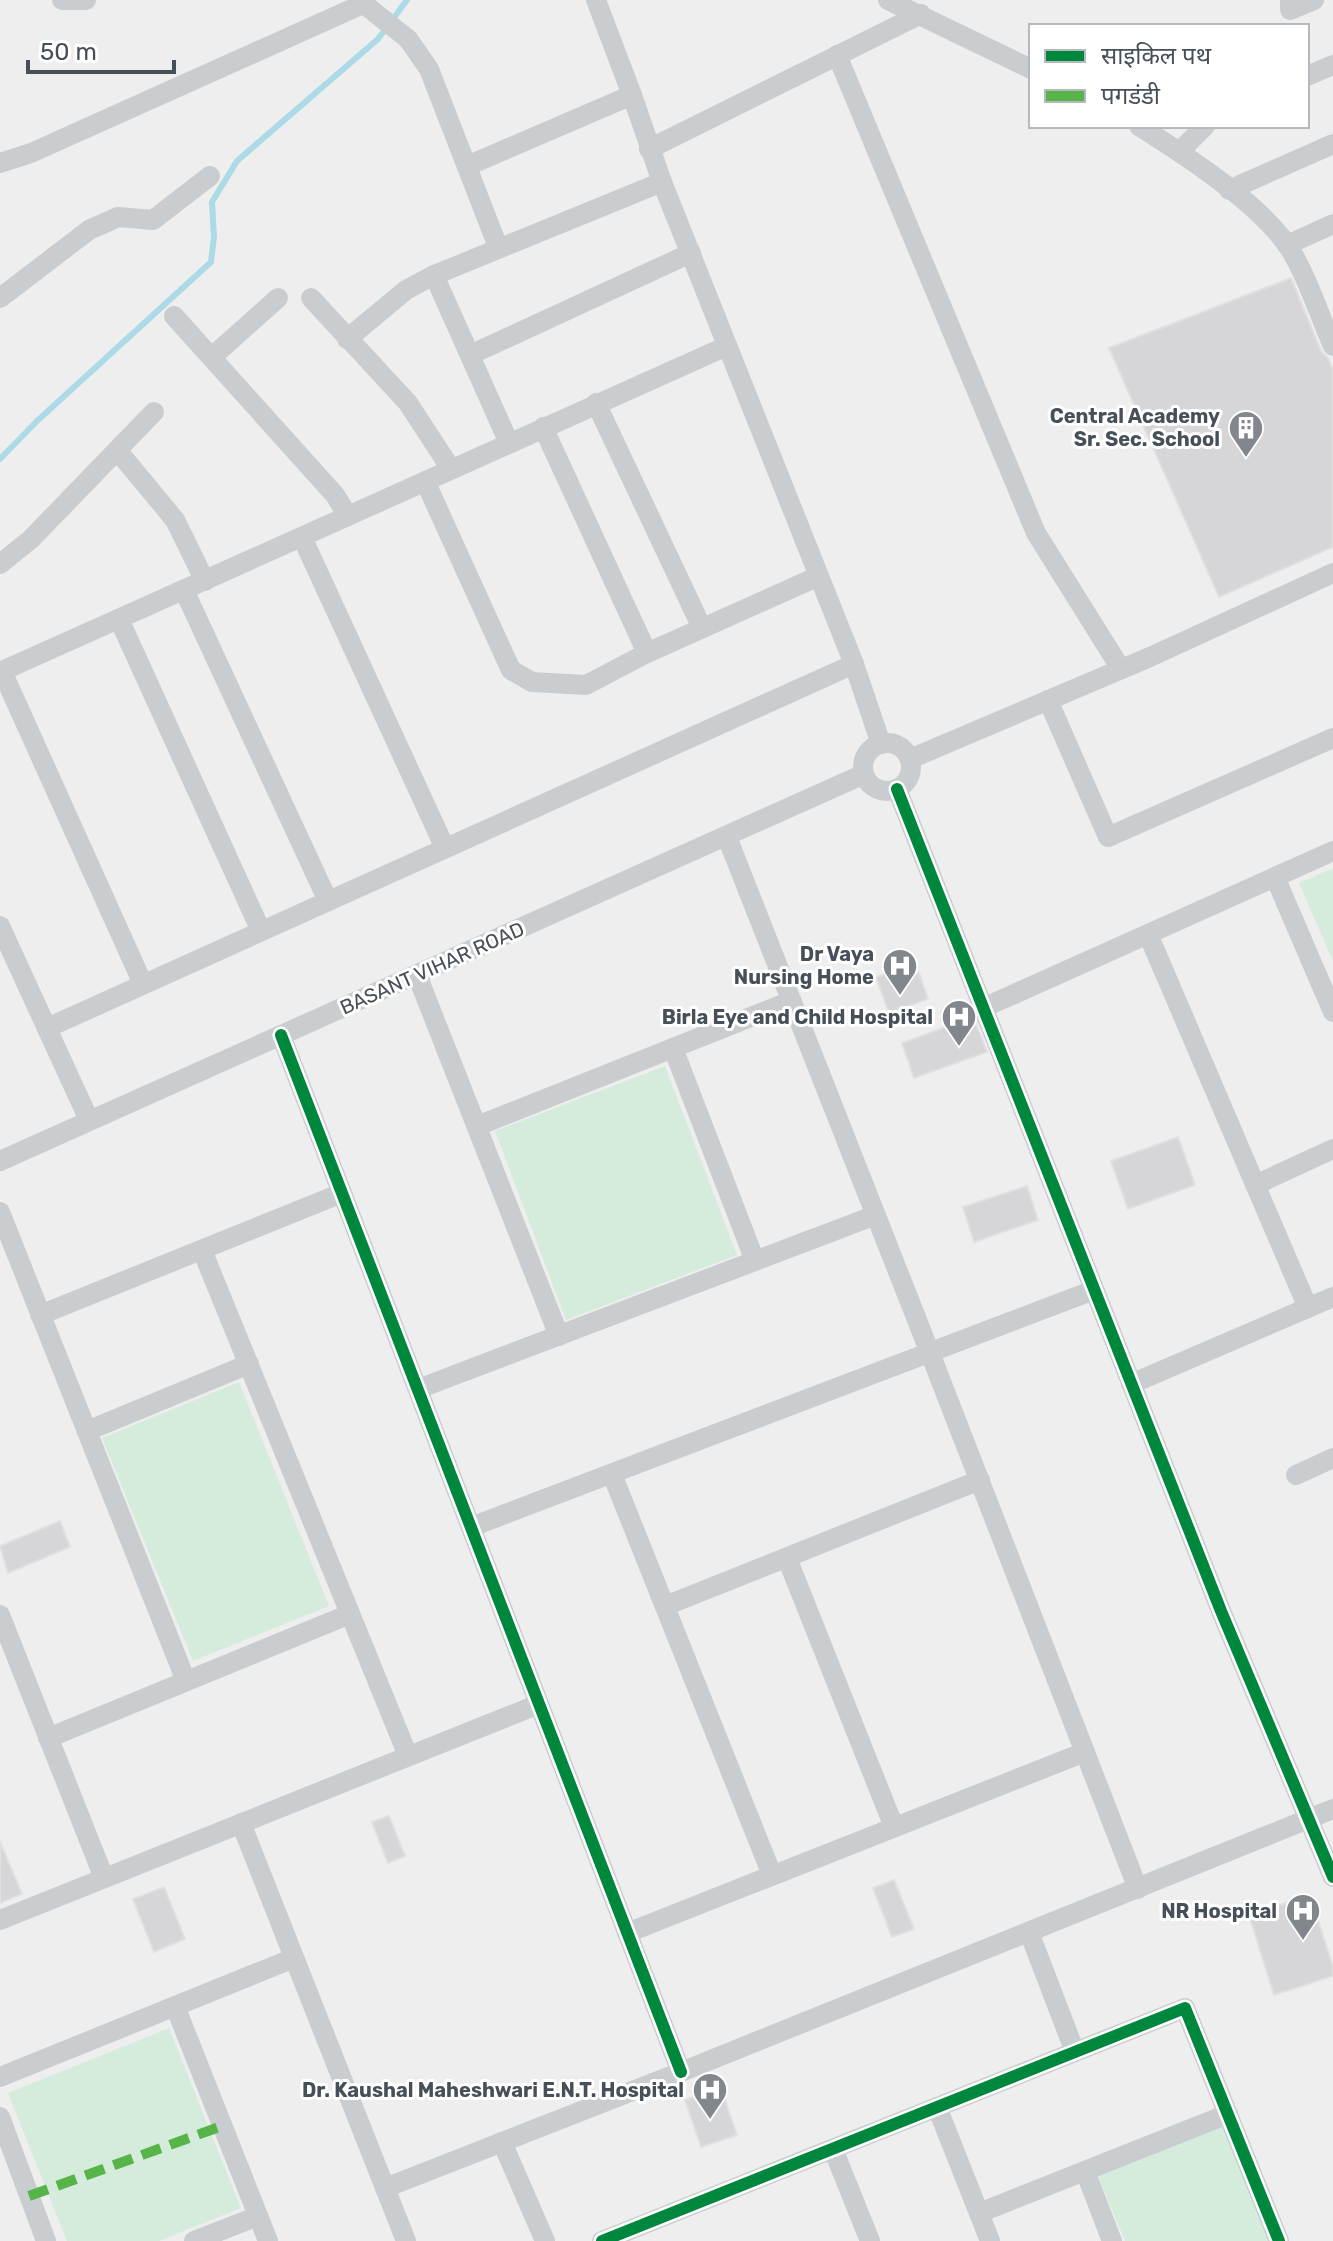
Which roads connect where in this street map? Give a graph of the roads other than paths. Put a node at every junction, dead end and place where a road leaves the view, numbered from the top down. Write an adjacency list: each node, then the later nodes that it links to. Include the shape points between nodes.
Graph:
1 (62, 0): 2 (street)
2 (86, 0)
3 (596, 0): 13 (street)
4 (888, 0): 8 (street)
5 (1290, 0): 6 (street, via 1290,10)
6 (1314, 0)
7 (364, 5): 19 (street); 20 (street, via 408,39 429,69)
8 (921, 14): 9 (street); 11 (street)
9 (837, 55): 17 (street); 57 (street, via 1036,533)
10 (1333, 65): 12 (street)
11 (1029, 68)
12 (1309, 75)
13 (632, 95): 17 (street); 20 (street)
14 (1142, 128): 18 (street)
15 (1203, 128): 18 (street)
16 (1333, 144): 23 (street)
17 (649, 149): 22 (street)
18 (1179, 152): 23 (street)
19 (0, 163)
20 (467, 166): 26 (street)
21 (210, 176): 29 (street, via 153,220 118,217 89,230)
22 (662, 182): 26 (street); 27 (street)
23 (1229, 190): 25 (street, via 1269,222)
24 (1333, 224): 25 (street)
25 (1287, 245): 32 (street)
26 (498, 247): 28 (street)
27 (691, 253): 35 (street); 37 (street)
28 (434, 275): 34 (street, via 406,290); 37 (street)
29 (0, 298)
30 (278, 298): 38 (street)
31 (311, 298): 34 (street)
32 (1325, 307): 36 (street)
33 (174, 316): 38 (street)
34 (347, 339): 44 (street, via 408,403)
35 (727, 346): 39 (street); 50 (street)
36 (1333, 346)
37 (470, 355): 42 (street)
38 (212, 357): 46 (street)
39 (596, 403): 41 (street); 54 (street)
40 (154, 412): 43 (street)
41 (543, 427): 42 (street); 55 (street)
42 (509, 443): 44 (street)
43 (117, 450): 48 (street); 51 (street, via 175,520)
44 (451, 469): 45 (street)
45 (425, 481): 46 (street); 55 (street, via 511,670 532,682 586,685)
46 (348, 516): 47 (street)
47 (302, 537): 51 (street); 66 (street)
48 (0, 564)
49 (1333, 573): 57 (street)
50 (819, 576): 54 (street); 56 (street)
51 (205, 581): 52 (street)
52 (184, 590): 53 (street); 69 (street)
53 (119, 619): 58 (street); 71 (street)
54 (702, 628): 55 (street)
55 (647, 653)
56 (854, 664): 61 (street); 66 (street)
57 (1121, 669): 59 (street)
58 (1, 672): 74 (street)
59 (1048, 700): 60 (street, via 1108,837); 62 (street)
60 (1333, 738)
61 (881, 744): 62 (street, via 897,745); 63 (street, via 866,756)
62 (910, 759): 64 (street, via 910,776)
63 (864, 774): 64 (street, via 876,788); 65 (street, BASANT VIHAR ROAD)
64 (897, 789): 76 (street)
65 (727, 837): 73 (street, BASANT VIHAR ROAD); 75 (street)
66 (445, 848): 69 (street)
67 (1333, 851): 68 (street)
68 (1275, 877): 72 (street); 77 (street)
69 (328, 901): 71 (street)
70 (0, 926): 78 (street)
71 (261, 931): 74 (street)
72 (1148, 934): 76 (street); 85 (street)
73 (417, 975): 79 (street, BASANT VIHAR ROAD); 82 (street)
74 (143, 984): 78 (street)
75 (791, 1001): 80 (street); 88 (street)
76 (983, 1008): 91 (street)
77 (1333, 1012)
78 (47, 1028): 81 (street)
79 (281, 1035): 81 (street, BASANT VIHAR ROAD); 86 (street)
80 (673, 1048): 82 (street); 90 (street)
81 (89, 1120): 84 (street, BASANT VIHAR ROAD)
82 (477, 1126): 95 (street)
83 (1333, 1149): 85 (street)
84 (0, 1161)
85 (1255, 1185): 93 (street)
86 (342, 1193): 89 (street); 99 (street)
87 (0, 1212): 94 (street)
88 (876, 1215): 90 (street); 96 (street)
89 (202, 1250): 94 (street); 97 (street)
90 (755, 1261): 95 (street)
91 (1094, 1290): 96 (street); 98 (street)
92 (1333, 1297): 93 (street)
93 (1308, 1308): 98 (street)
94 (40, 1315): 100 (street)
95 (559, 1336): 99 (street)
96 (930, 1353): 102 (street); 104 (street)
97 (249, 1364): 100 (street); 108 (street)
98 (1131, 1384): 116 (street)
99 (418, 1389): 105 (street)
100 (87, 1431): 110 (street)
101 (1333, 1458): 103 (street)
102 (612, 1474): 105 (street); 107 (street)
103 (1296, 1475)
104 (980, 1480): 106 (street); 113 (street)
105 (471, 1527): 111 (street)
106 (787, 1558): 107 (street); 118 (street)
107 (665, 1606): 119 (street)
108 (350, 1614): 110 (street); 114 (street)
109 (0, 1615): 112 (street)
110 (186, 1681): 112 (street)
111 (539, 1704): 114 (street); 125 (street)
112 (48, 1738): 121 (street)
113 (1085, 1752): 118 (street); 122 (street)
114 (408, 1756): 117 (street)
115 (1333, 1809): 116 (street)
116 (1309, 1820): 120 (street); 122 (street)
117 (241, 1823): 121 (street); 126 (street)
118 (894, 1827): 119 (street)
119 (772, 1875): 125 (street)
120 (1333, 1877)
121 (104, 1878): 123 (street)
122 (1138, 1889): 124 (street)
123 (0, 1920)
124 (1029, 1932): 128 (street); 129 (street)
125 (627, 1933): 129 (street)
126 (294, 1958): 127 (street); 137 (street)
127 (175, 2006): 130 (street); 139 (street)
128 (1075, 2052): 131 (street); 132 (street, via 1185,2008)
129 (681, 2072): 134 (street)
130 (0, 2077)
131 (937, 2107): 135 (street); 138 (street)
132 (1228, 2114): 136 (street); 149 (street)
133 (0, 2117): 140 (street)
134 (502, 2142): 137 (street); 144 (street)
135 (833, 2149): 145 (street); 146 (street)
136 (1085, 2171): 138 (street); 148 (street)
137 (385, 2188): 143 (street)
138 (979, 2213): 147 (street)
139 (258, 2216): 141 (street); 142 (street)
140 (46, 2241)
141 (194, 2241)
142 (268, 2241)
143 (406, 2241)
144 (545, 2241)
145 (602, 2241)
146 (870, 2241)
147 (990, 2241)
148 (1112, 2241)
149 (1279, 2241)

